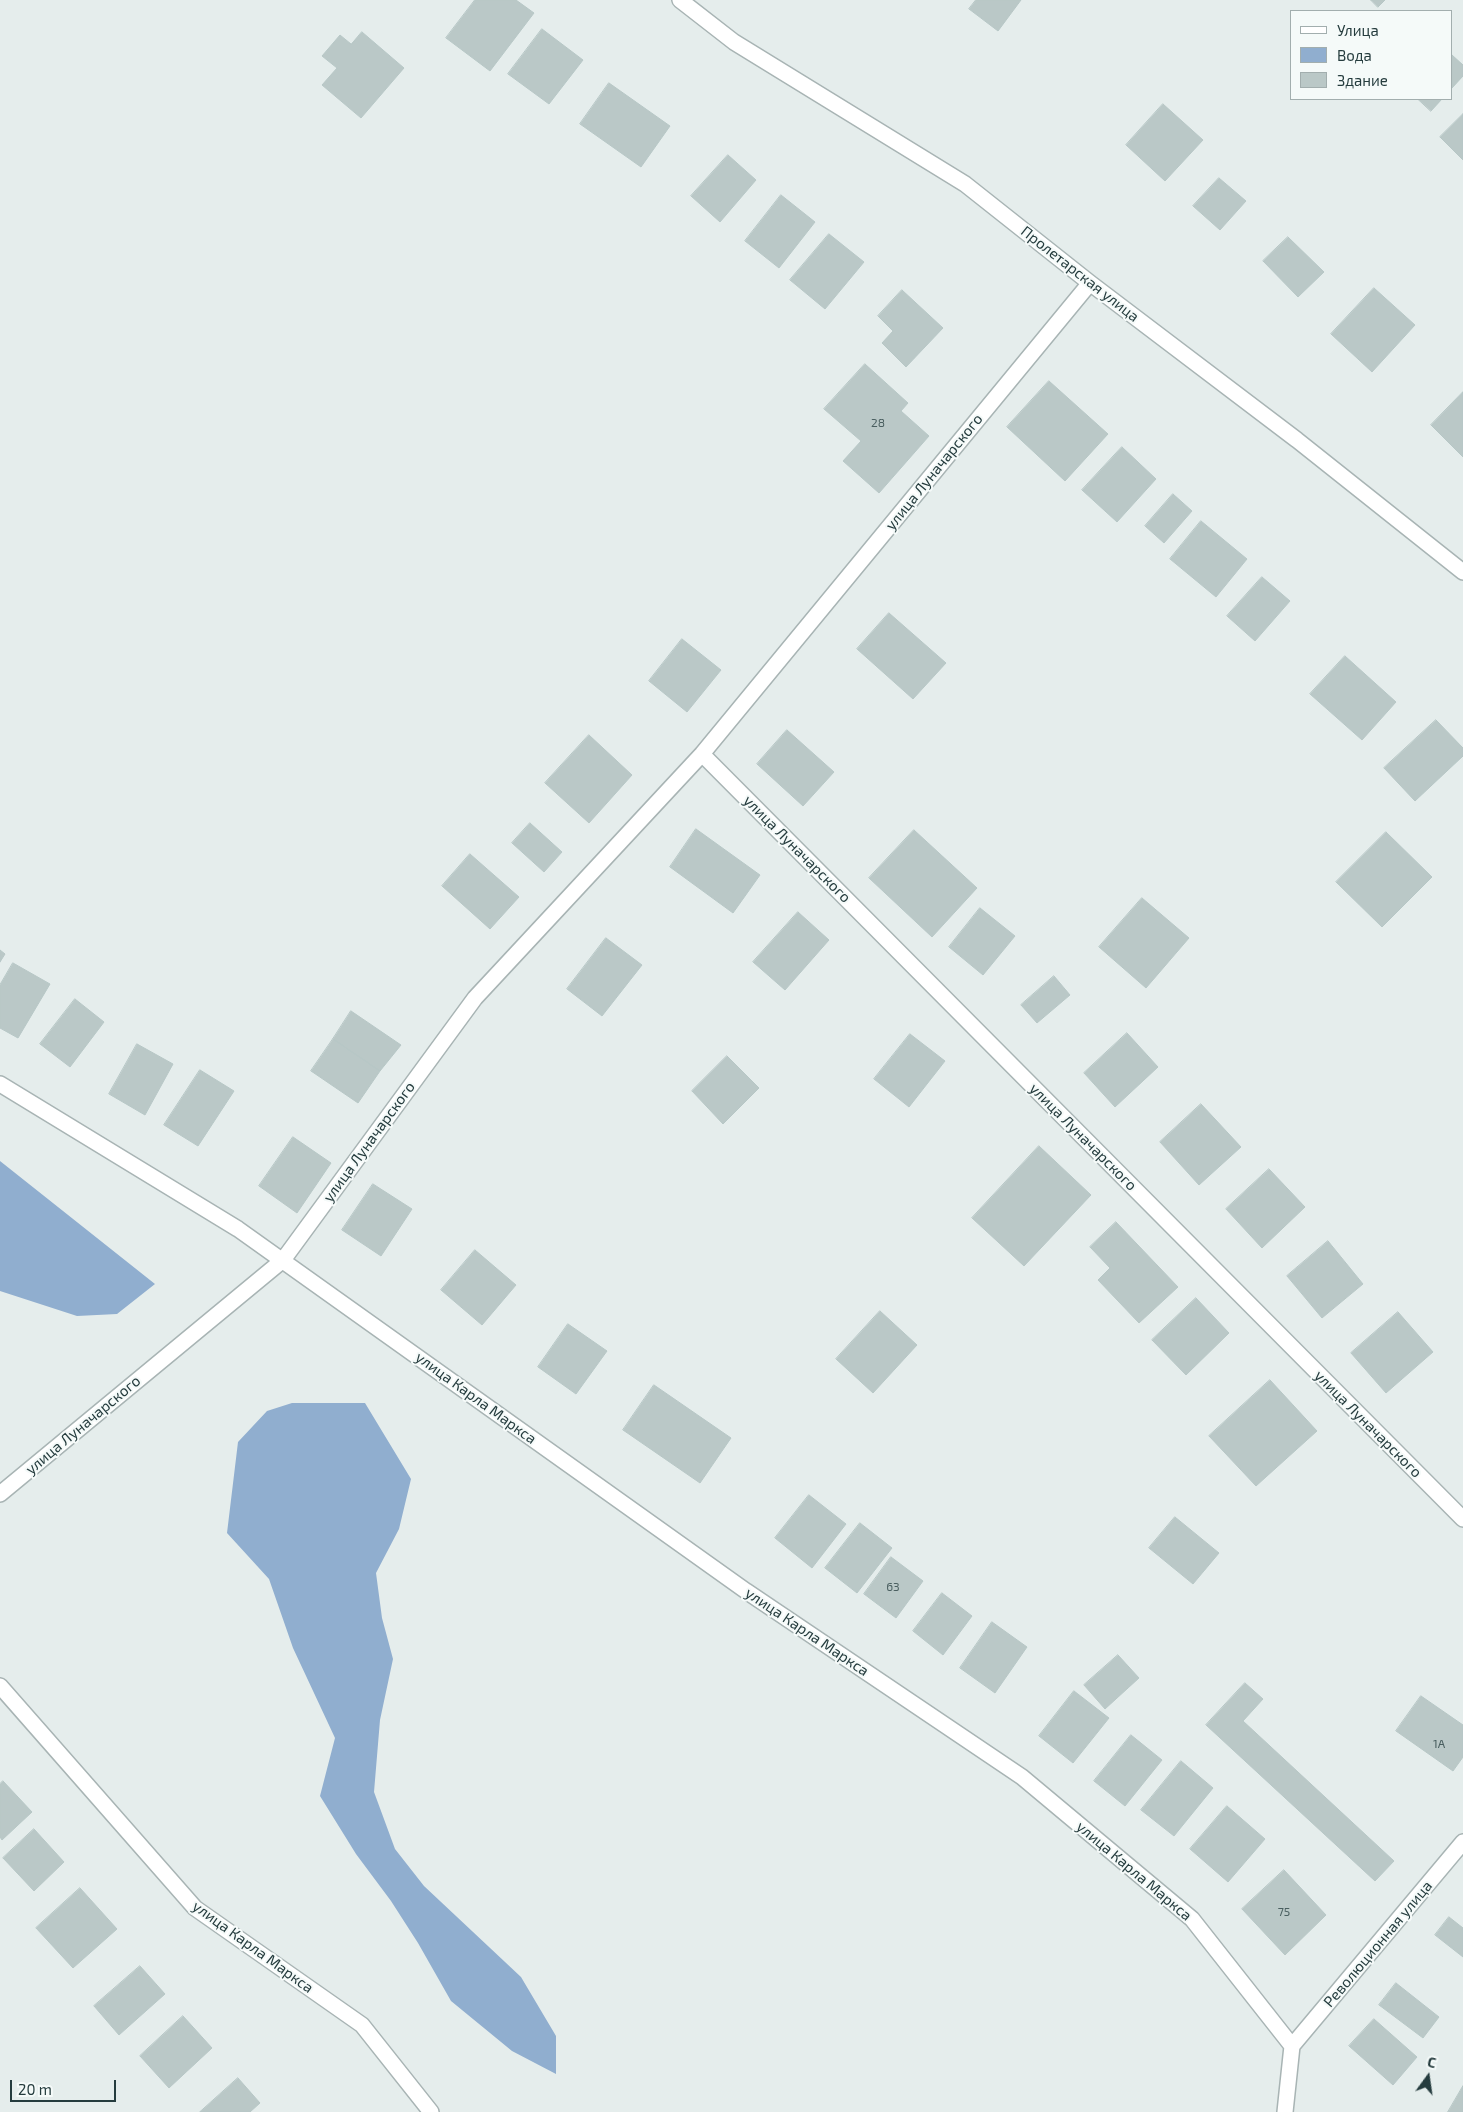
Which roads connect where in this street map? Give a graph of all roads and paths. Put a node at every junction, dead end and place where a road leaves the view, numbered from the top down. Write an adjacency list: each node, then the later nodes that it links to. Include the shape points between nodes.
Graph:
1 (680, 0): 2 (street, Пролетарская улица, via 734,42 965,184)
2 (1090, 283): 3 (street, Пролетарская улица, via 1297,440); 4 (street, улица Луначарского)
3 (1463, 572)
4 (702, 754): 6 (street, улица Луначарского, via 475,998); 8 (street, улица Луначарского)
5 (0, 1084): 6 (street, улица Карла Маркса, via 238,1229)
6 (283, 1260): 7 (street, улица Луначарского); 11 (street, улица Карла Маркса, via 746,1591 1022,1777 1192,1919)
7 (0, 1494)
8 (1463, 1519)
9 (0, 1686): 12 (street, улица Карла Маркса, via 195,1908 362,2025)
10 (1463, 1842): 11 (street, Революционная улица)
11 (1292, 2046): 13 (street)
12 (431, 2112)
13 (1285, 2112)

